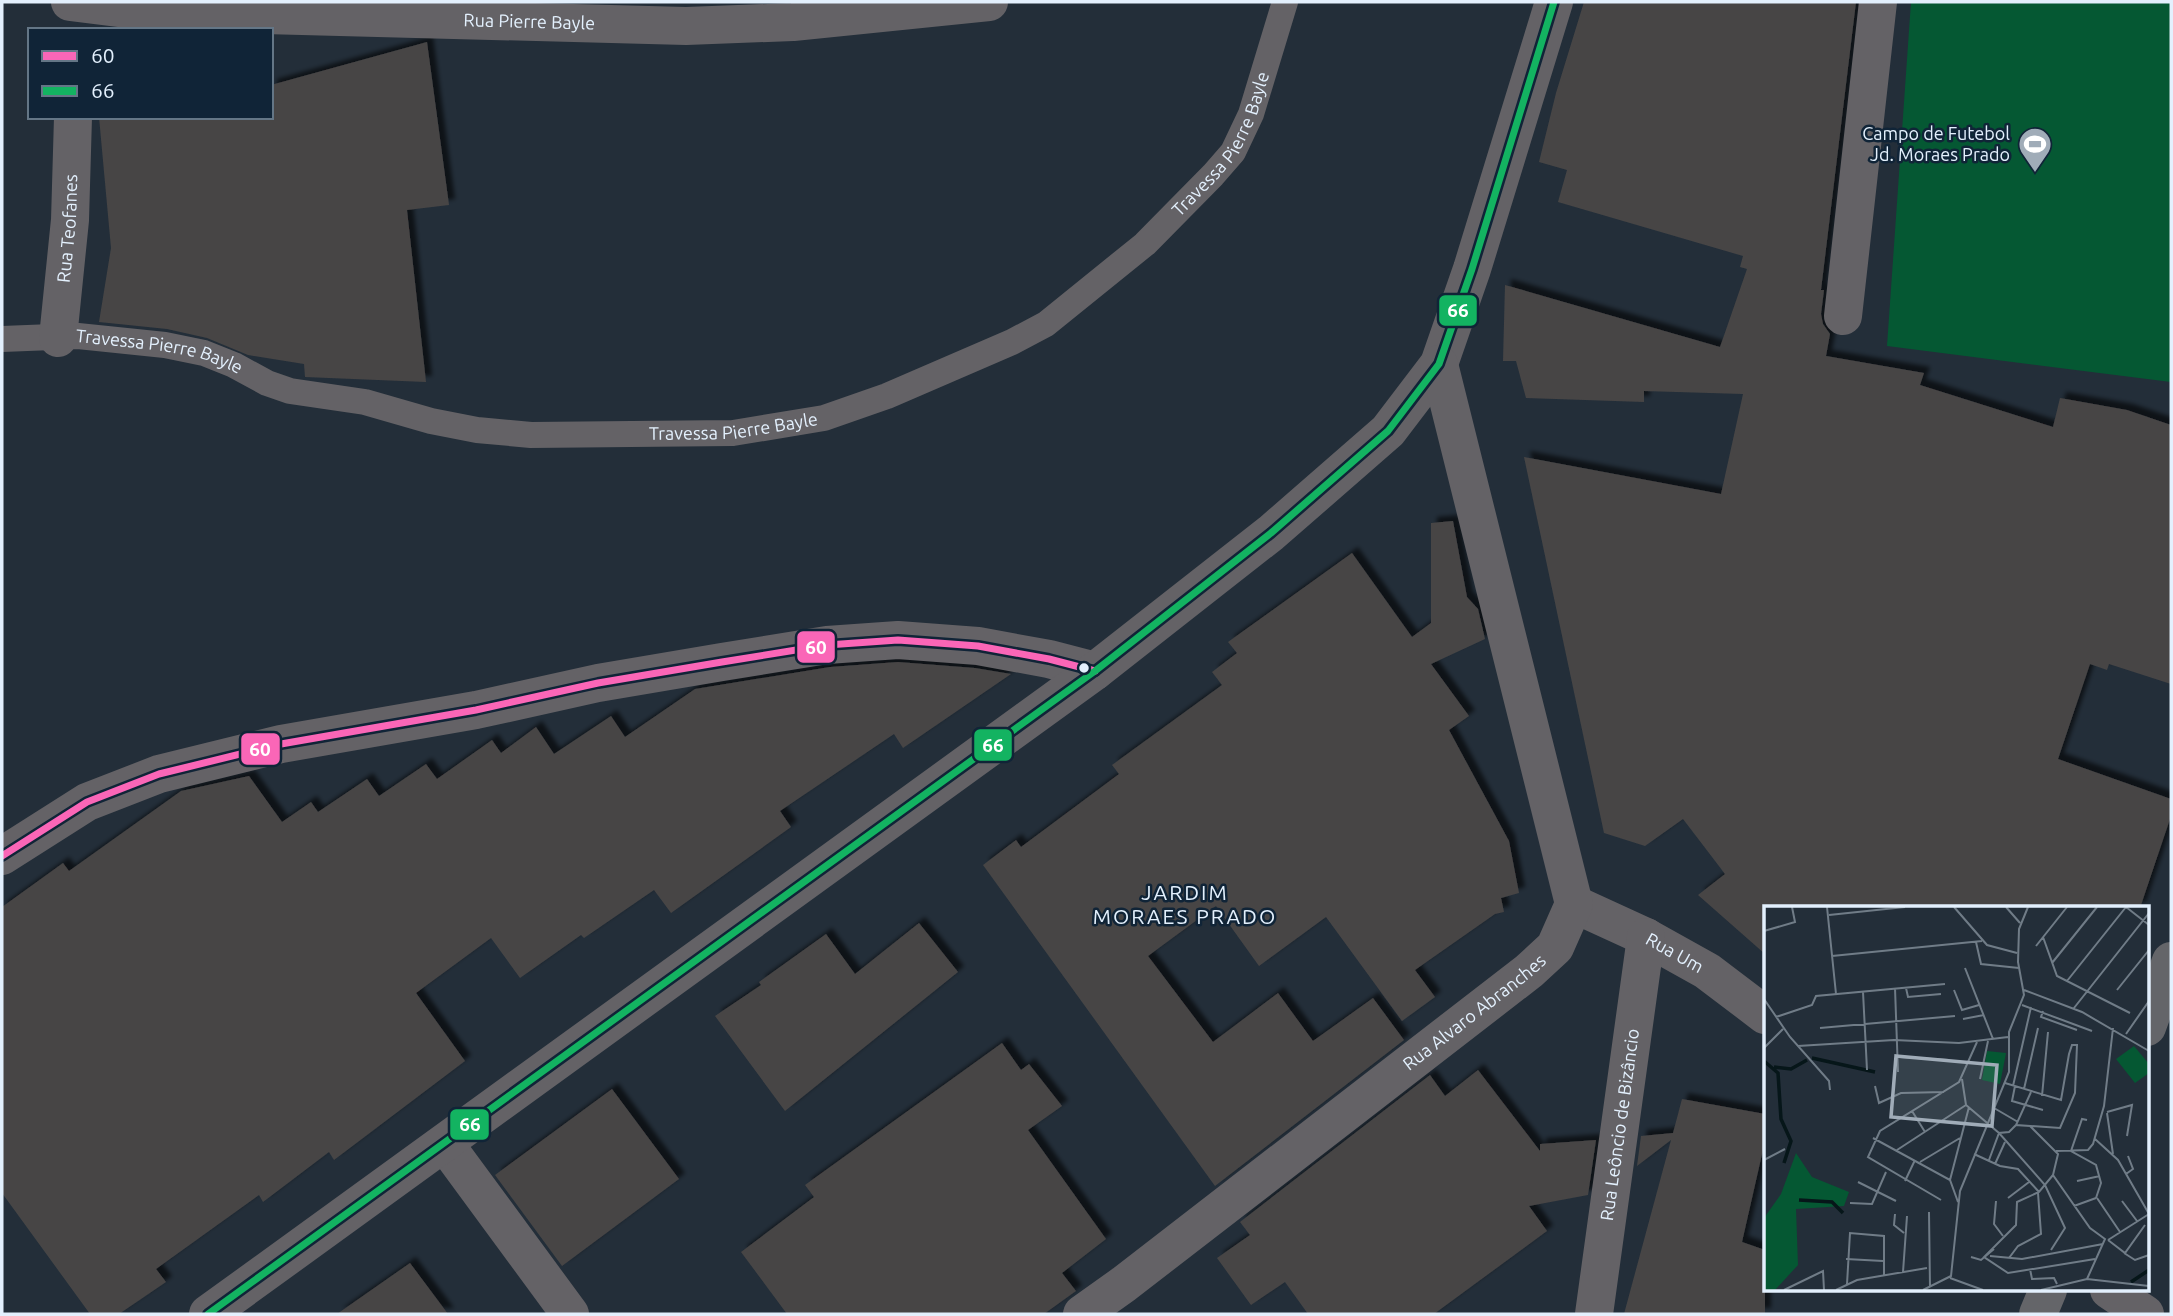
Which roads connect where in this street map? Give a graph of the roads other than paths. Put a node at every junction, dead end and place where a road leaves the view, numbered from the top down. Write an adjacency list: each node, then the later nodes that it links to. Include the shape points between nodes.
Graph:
1 (70, 2): 2 (street, Rua Pierre Bayle, via 150,12 686,26 793,22); 6 (street)
2 (989, 2)
3 (1285, 2): 9 (lane, Travessa Pierre Bayle, via 1251,114 1233,152 1145,244 1046,324 887,396 824,418 733,433 531,435 477,430 365,402 290,391 204,353 165,345)
4 (1554, 2): 11 (street)
5 (1878, 2): 8 (street)
6 (71, 28)
7 (74, 119): 9 (street, Rua Teofanes)
8 (1843, 316)
9 (58, 338): 10 (lane, Travessa Pierre Bayle)
10 (2, 339)
11 (1439, 364): 12 (street, via 1388,431 1271,533); 14 (street)
12 (1095, 671): 13 (street, via 978,646 898,640 827,645 722,662 281,744 159,774 87,802); 19 (street)
13 (2, 856)
14 (1574, 904): 15 (street, Rua Um); 24 (street, Rua Alvaro Abranches, via 1555,947 1530,971)
15 (1646, 937): 17 (street, Rua Um, via 1707,971); 25 (street, Rua Leôncio de Bizâncio)
16 (2171, 961): 18 (main road)
17 (1764, 1014)
18 (2148, 1024)
19 (445, 1144): 22 (street); 23 (street)
20 (2047, 1292): 26 (main road)
21 (2112, 1292): 27 (street)
22 (208, 1314)
23 (570, 1314)
24 (1082, 1314)
25 (1594, 1314)
26 (2038, 1314)
27 (2145, 1314)

